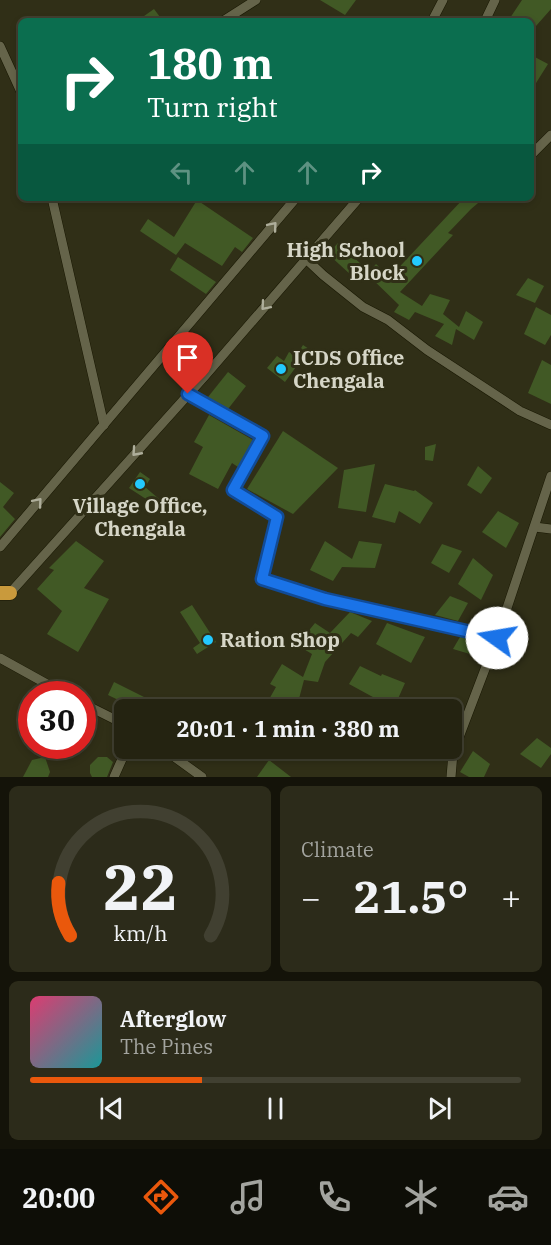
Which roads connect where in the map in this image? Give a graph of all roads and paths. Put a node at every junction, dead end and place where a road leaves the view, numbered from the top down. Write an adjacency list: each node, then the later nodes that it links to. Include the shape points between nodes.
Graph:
1 (256, 0): 4 (street)
2 (443, 0): 5 (street)
3 (495, 0): 6 (street)
4 (228, 18)
5 (434, 18)
6 (486, 18)
7 (0, 46): 8 (street)
8 (18, 85)
9 (551, 135): 10 (street)
10 (534, 152)
11 (53, 201): 18 (street)
12 (285, 201): 15 (street)
13 (293, 201): 15 (street)
14 (356, 201): 16 (street)
15 (289, 206): 18 (street, one-way to 15)
16 (306, 259): 17 (street, one-way to 17); 19 (street, via 363,307 520,411)
17 (188, 394): 24 (street, one-way to 24); 25 (street, via 263,436 233,490 277,517 262,579 325,599)
18 (104, 425): 23 (street, one-way to 18)
19 (551, 425)
20 (551, 476): 21 (street)
21 (535, 527): 22 (street); 25 (street)
22 (551, 529)
23 (0, 547)
24 (5, 593)
25 (497, 638): 34 (street, via 453,753)
26 (0, 658): 27 (street)
27 (42, 681)
28 (96, 710): 29 (street)
29 (114, 719)
30 (122, 759): 32 (street)
31 (177, 759): 33 (street)
32 (114, 777)
33 (202, 777)
34 (450, 777)

